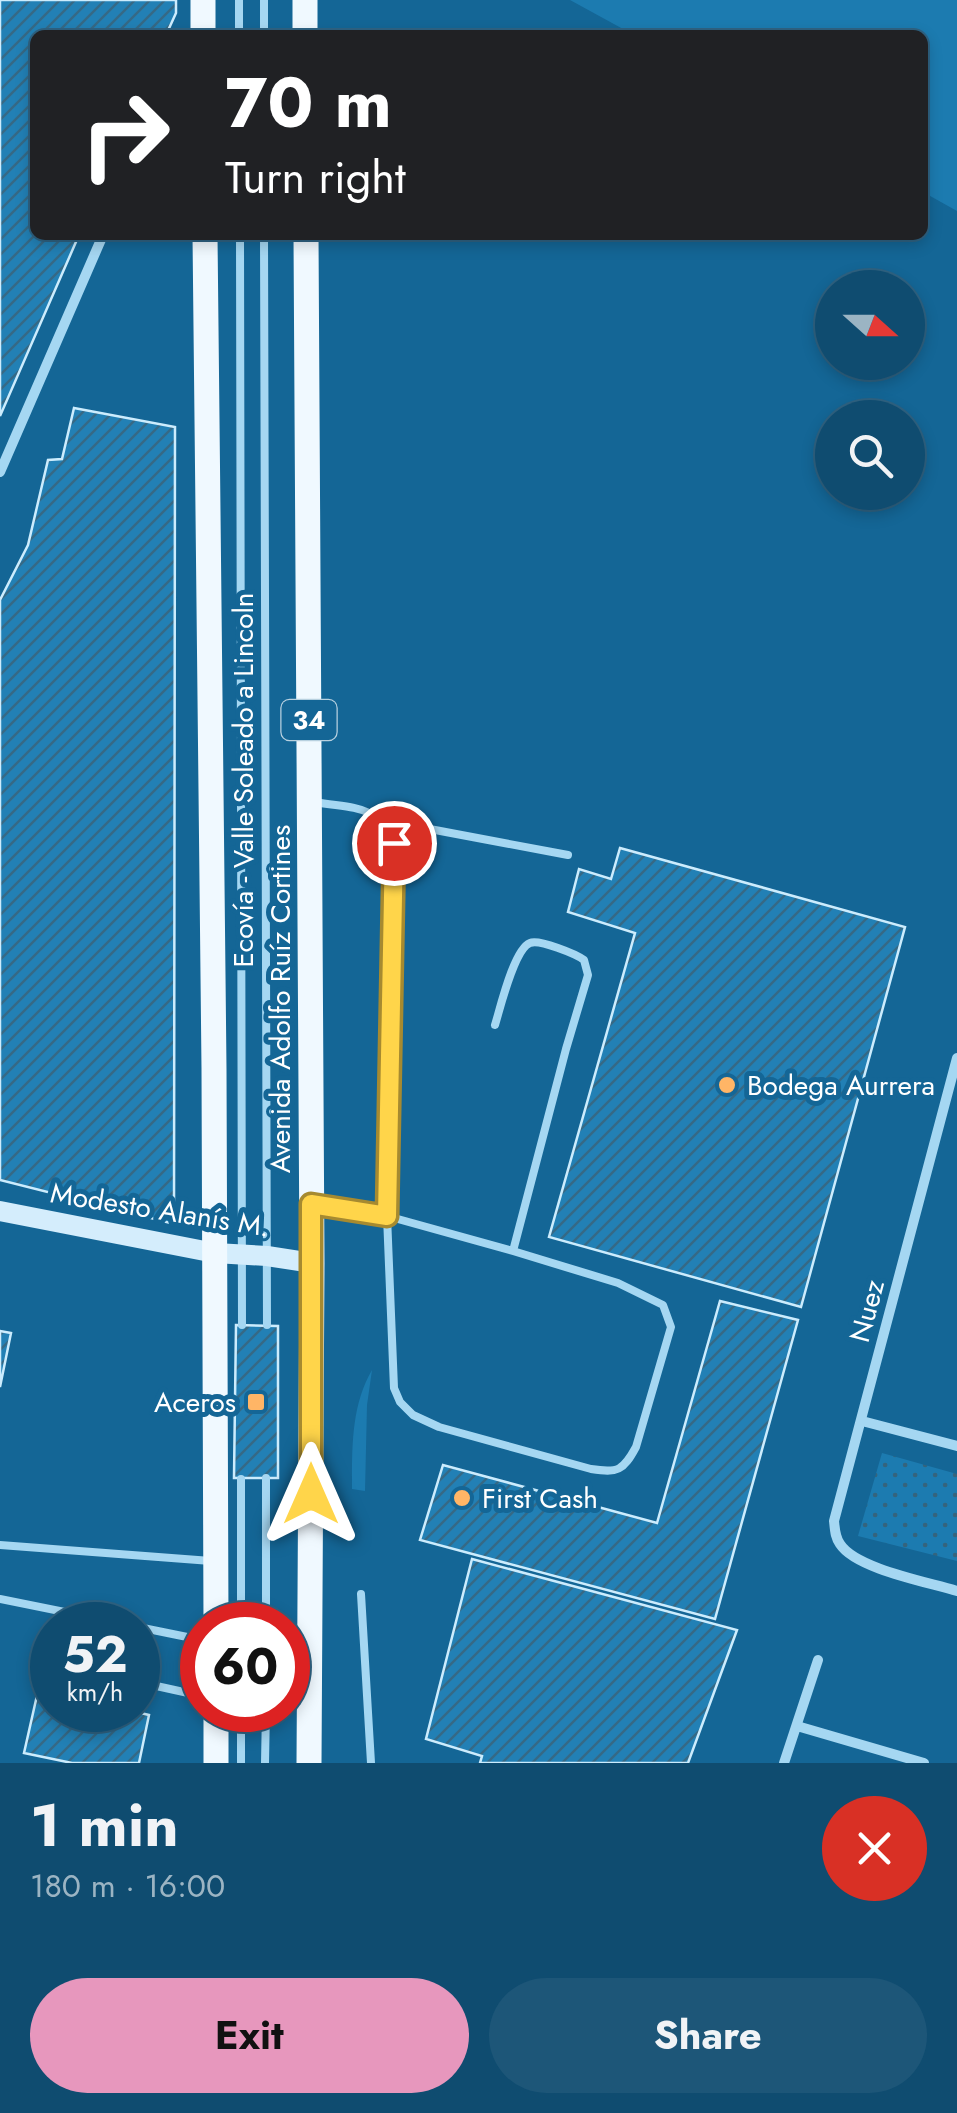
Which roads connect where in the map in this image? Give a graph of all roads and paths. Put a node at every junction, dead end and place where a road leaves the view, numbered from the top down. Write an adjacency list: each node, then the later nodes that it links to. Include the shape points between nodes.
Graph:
1 (239, 0): 4 (lane)
2 (264, 0): 5 (lane)
3 (305, 0): 6 (main road)
4 (239, 30)
5 (264, 30)
6 (305, 30)
7 (101, 240): 12 (street)
8 (205, 240): 22 (main road)
9 (240, 240): 23 (lane)
10 (264, 240): 24 (lane, Ecovía - Valle Soleado a Lincoln)
11 (306, 240): 13 (main road, Avenida Adolfo Ruíz Cortines / 34)
12 (0, 472)
13 (310, 802): 14 (lane); 18 (main road, Avenida Adolfo Ruíz Cortines / 34)
14 (382, 820): 15 (lane); 20 (lane, via 394,843)
15 (568, 855)
16 (495, 1026): 21 (lane, via 516,961 530,943 584,960 588,975)
17 (957, 1058): 28 (street, Nuez)
18 (311, 1204): 20 (lane); 25 (main road, Avenida Adolfo Ruíz Cortines / 34)
19 (0, 1211): 22 (street, Modesto Alanís M.)
20 (387, 1216): 21 (lane); 21 (lane, via 394,1388 400,1402 439,1427 612,1472 636,1447 671,1328 663,1305 618,1283)
21 (512, 1251)
22 (215, 1253): 23 (street, Modesto Alanís M.); 33 (main road)
23 (242, 1254): 24 (street, Modesto Alanís M.); 26 (lane)
24 (267, 1256): 25 (street, Modesto Alanís M.); 27 (lane, Ecovía - Valle Soleado a Lincoln)
25 (312, 1263): 49 (main road, Avenida Adolfo Ruíz Cortines / 34)
26 (242, 1326)
27 (267, 1326)
28 (862, 1420): 29 (street); 34 (street, Nuez, via 835,1536 865,1564)
29 (957, 1446)
30 (266, 1478): 39 (lane)
31 (242, 1479): 38 (lane)
32 (0, 1545): 33 (lane)
33 (216, 1561): 37 (main road)
34 (957, 1591)
35 (362, 1594): 50 (lane)
36 (0, 1599): 40 (lane)
37 (216, 1602)
38 (241, 1602)
39 (266, 1602)
40 (30, 1605)
41 (818, 1660): 42 (street)
42 (797, 1726): 51 (street); 52 (street)
43 (216, 1732): 46 (main road)
44 (241, 1732): 47 (lane)
45 (266, 1732): 48 (lane)
46 (216, 1763)
47 (241, 1763)
48 (266, 1763)
49 (309, 1763)
50 (371, 1763)
51 (784, 1763)
52 (924, 1763)

